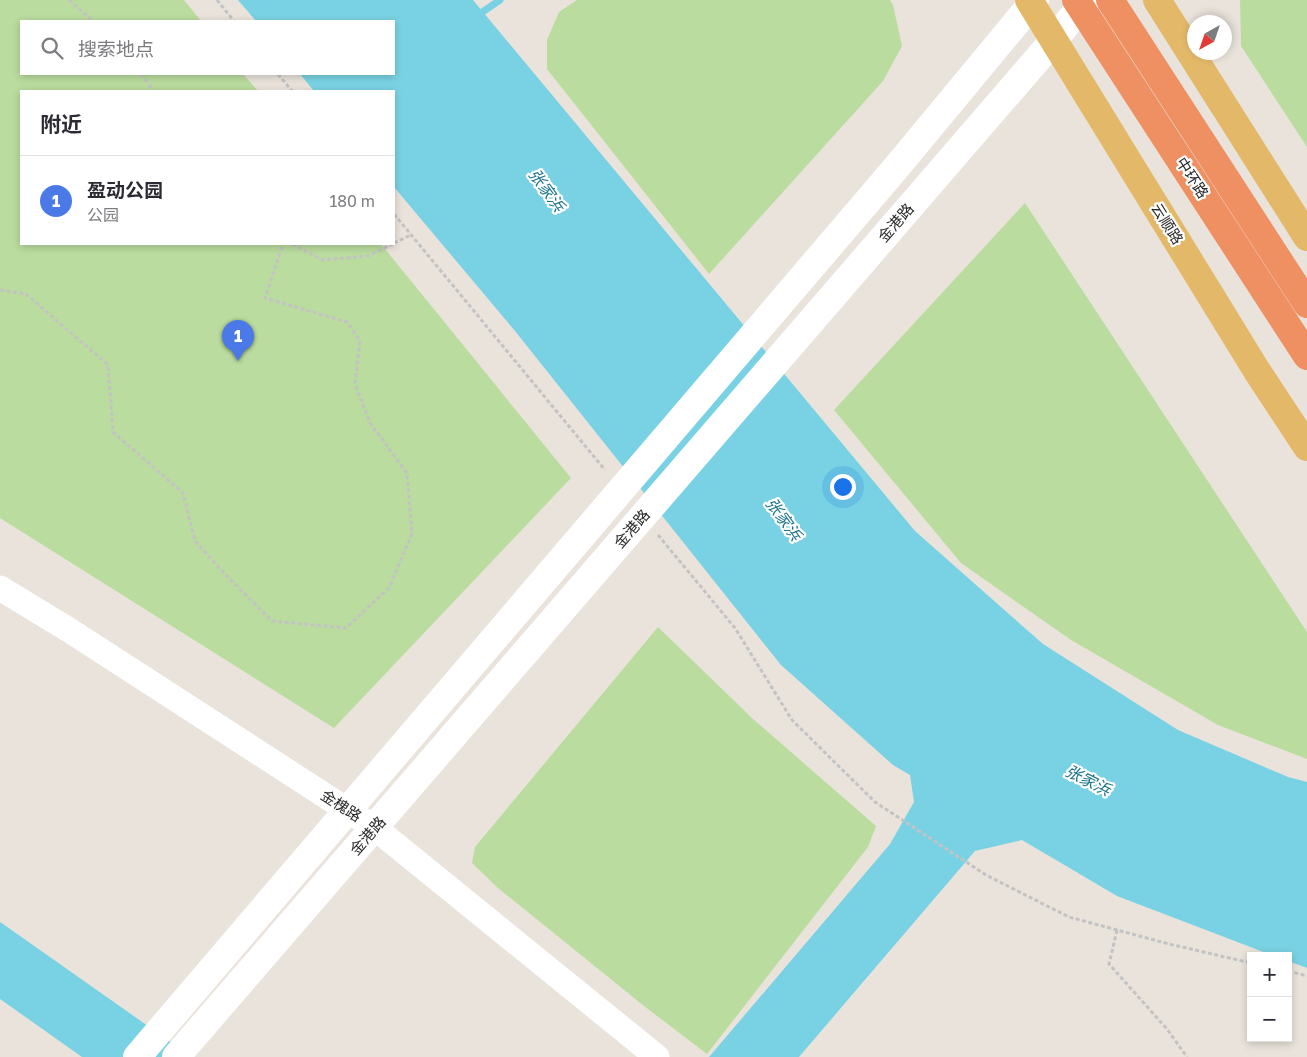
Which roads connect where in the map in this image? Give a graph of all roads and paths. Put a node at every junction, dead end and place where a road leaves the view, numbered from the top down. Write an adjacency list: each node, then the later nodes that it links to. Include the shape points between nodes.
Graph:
1 (69, 0): 8 (path)
2 (217, 0): 9 (path)
3 (1076, 0): 23 (highway, 中环路)
4 (1086, 0): 10 (street, 金港路)
5 (1110, 0): 22 (highway, 中环路)
6 (1157, 0): 16 (main road)
7 (1032, 1): 10 (main road, 云顺路); 27 (street, via 895,169)
8 (92, 20)
9 (233, 20)
10 (1054, 40): 24 (main road, 云顺路); 28 (street, 金港路)
11 (142, 75): 13 (path)
12 (279, 75): 14 (path)
13 (153, 90)
14 (291, 90)
15 (411, 235): 17 (path)
16 (1307, 237)
17 (395, 243)
18 (283, 245): 21 (path, via 265,298 347,322 360,341 355,384 370,423 407,473 412,533 389,588 346,628 272,621 196,541 182,493 113,432 108,365 26,294)
19 (294, 245): 20 (path, via 323,260 368,256)
20 (391, 245)
21 (0, 290)
22 (1307, 304)
23 (1307, 356)
24 (1307, 447)
25 (0, 588): 27 (street, 金槐路)
26 (875, 802): 29 (path, via 986,875 1069,917)
27 (348, 810): 28 (street, 金槐路); 34 (street)
28 (375, 828): 33 (street, 金港路); 35 (street, 金槐路)
29 (1117, 930): 30 (path); 36 (path, via 1109,964 1167,1029)
30 (1247, 962)
31 (1292, 972): 32 (path)
32 (1307, 976)
33 (183, 1049)
34 (137, 1057)
35 (657, 1057)
36 (1187, 1057)

